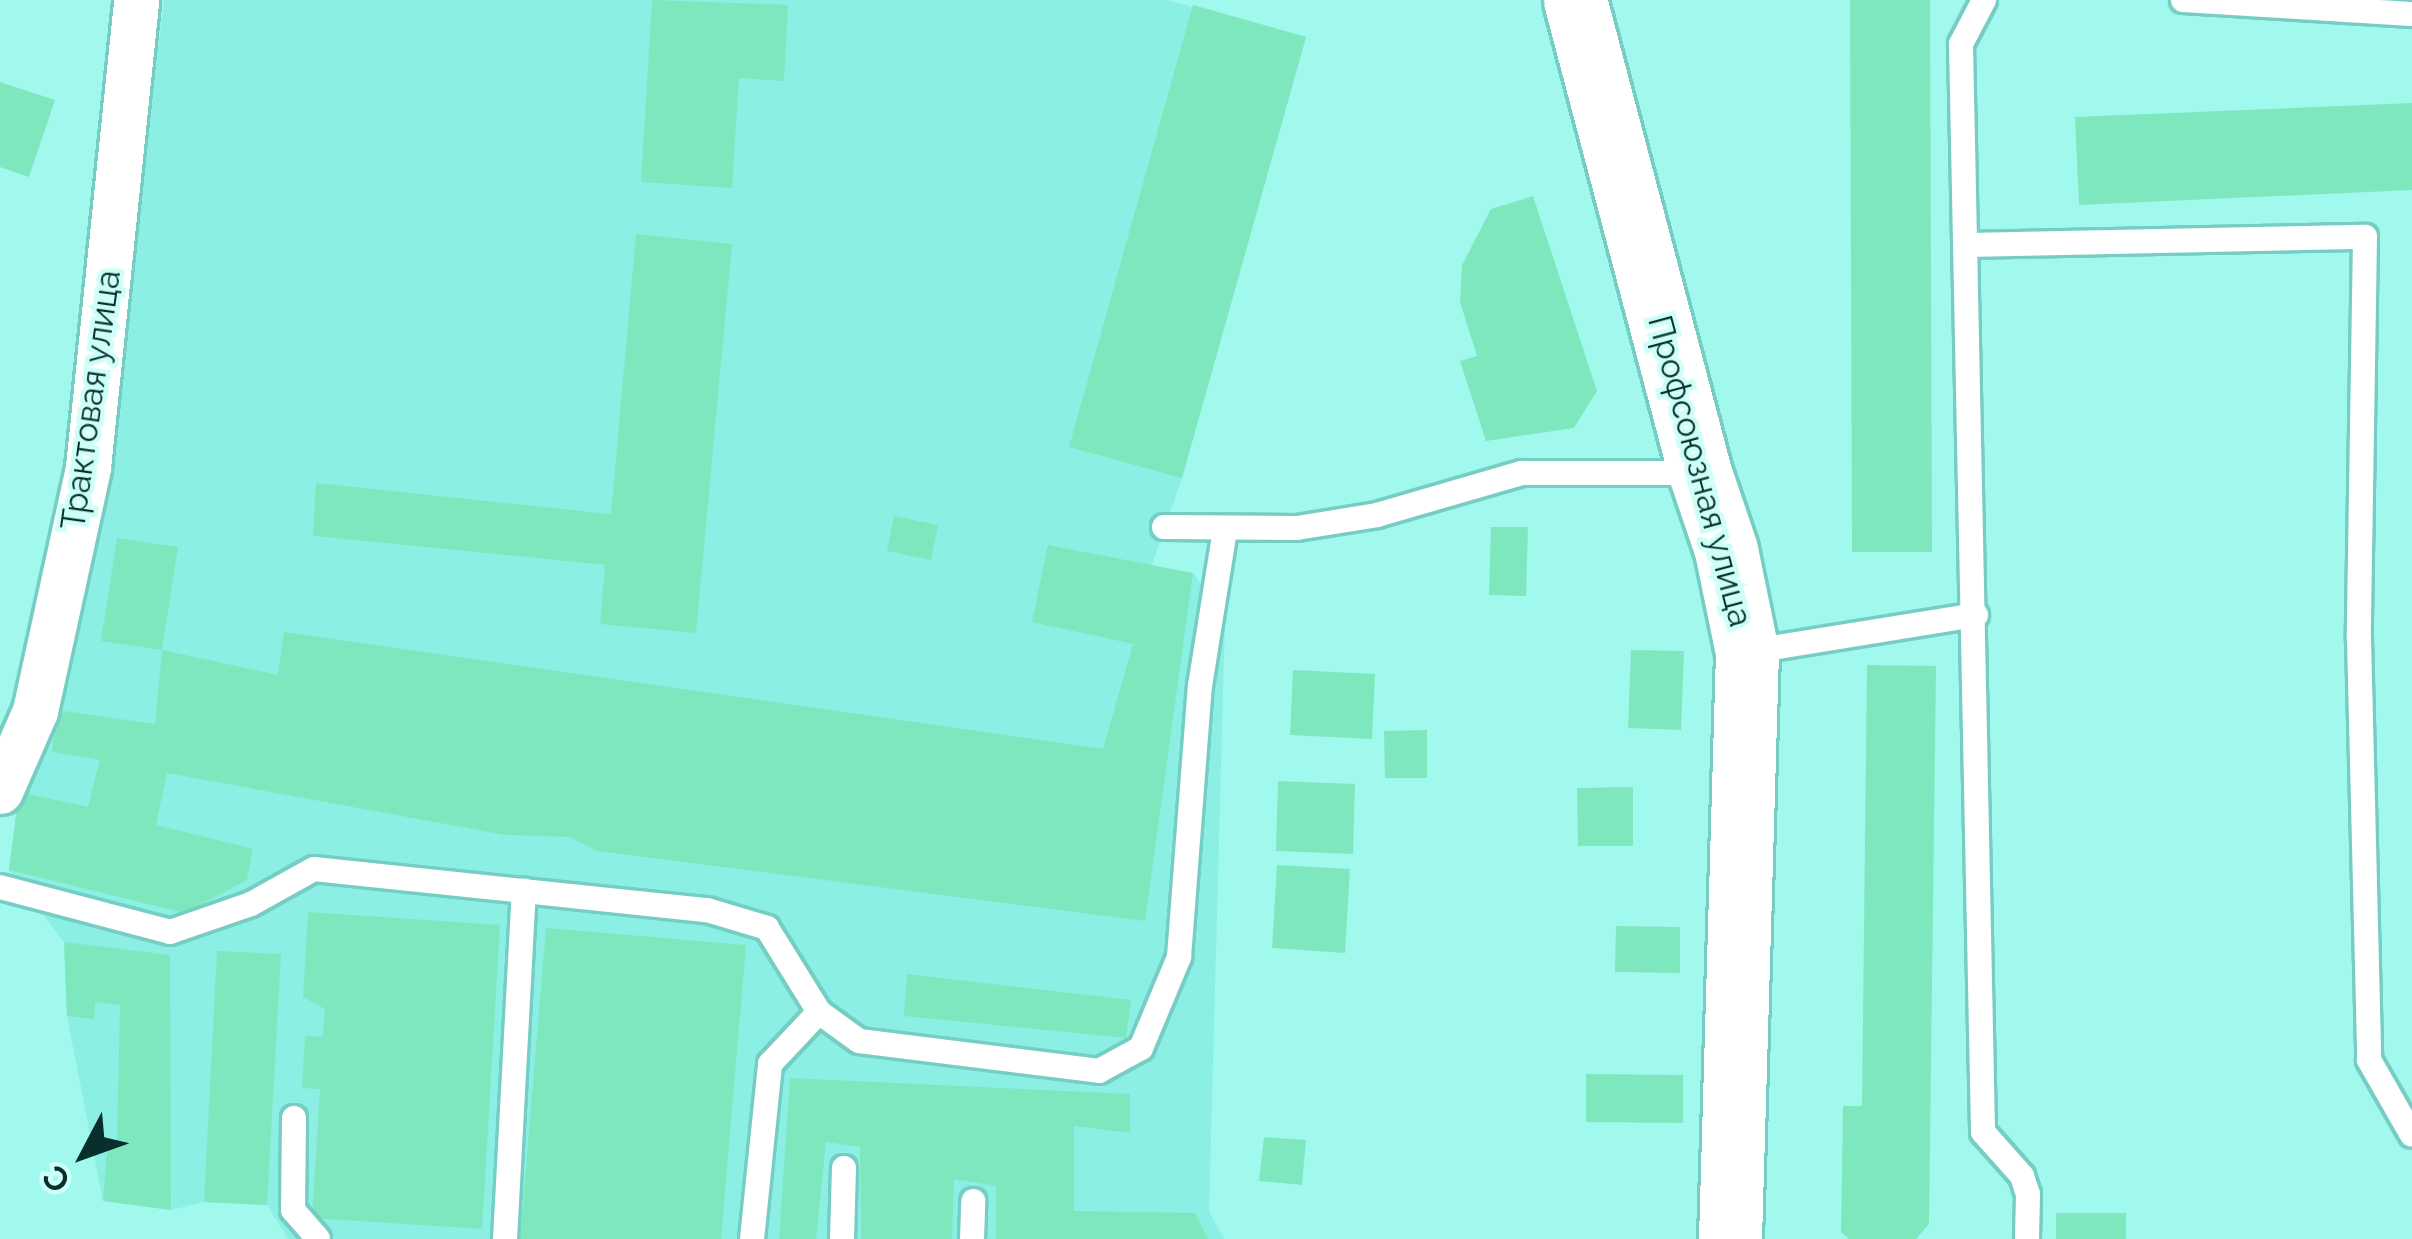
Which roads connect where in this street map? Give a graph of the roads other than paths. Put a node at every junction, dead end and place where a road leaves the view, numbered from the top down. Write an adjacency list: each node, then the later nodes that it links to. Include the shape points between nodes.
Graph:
1 (136, 0): 12 (street, Трактовая улица, via 88,466 35,711)
2 (1575, 0): 7 (main road, Профсоюзная улица)
3 (1984, 0): 6 (lane, via 1961,44)
4 (2183, 0): 5 (lane)
5 (2409, 9)
6 (1966, 245): 10 (lane); 17 (lane, via 2365,237 2359,639 2369,1060)
7 (1700, 473): 9 (lane, via 1522,473 1378,514); 11 (main road, Профсоюзная улица)
8 (1164, 527): 9 (lane)
9 (1225, 530): 15 (lane, via 1200,686 1179,957 1141,1048 1099,1071 860,1041)
10 (1976, 615): 11 (lane); 26 (lane, via 1983,1132 2022,1176)
11 (1747, 652): 25 (main road, Профсоюзная улица)
12 (0, 791)
13 (0, 887): 14 (lane, via 170,932 251,904 314,869)
14 (524, 891): 15 (lane, via 707,910 766,928); 21 (lane)
15 (820, 1012): 22 (lane, via 770,1064)
16 (294, 1118): 20 (lane, via 293,1210)
17 (2412, 1135)
18 (844, 1168): 23 (lane)
19 (973, 1201): 24 (lane)
20 (318, 1239)
21 (505, 1239)
22 (752, 1239)
23 (842, 1239)
24 (972, 1239)
25 (1730, 1239)
26 (2027, 1239)

